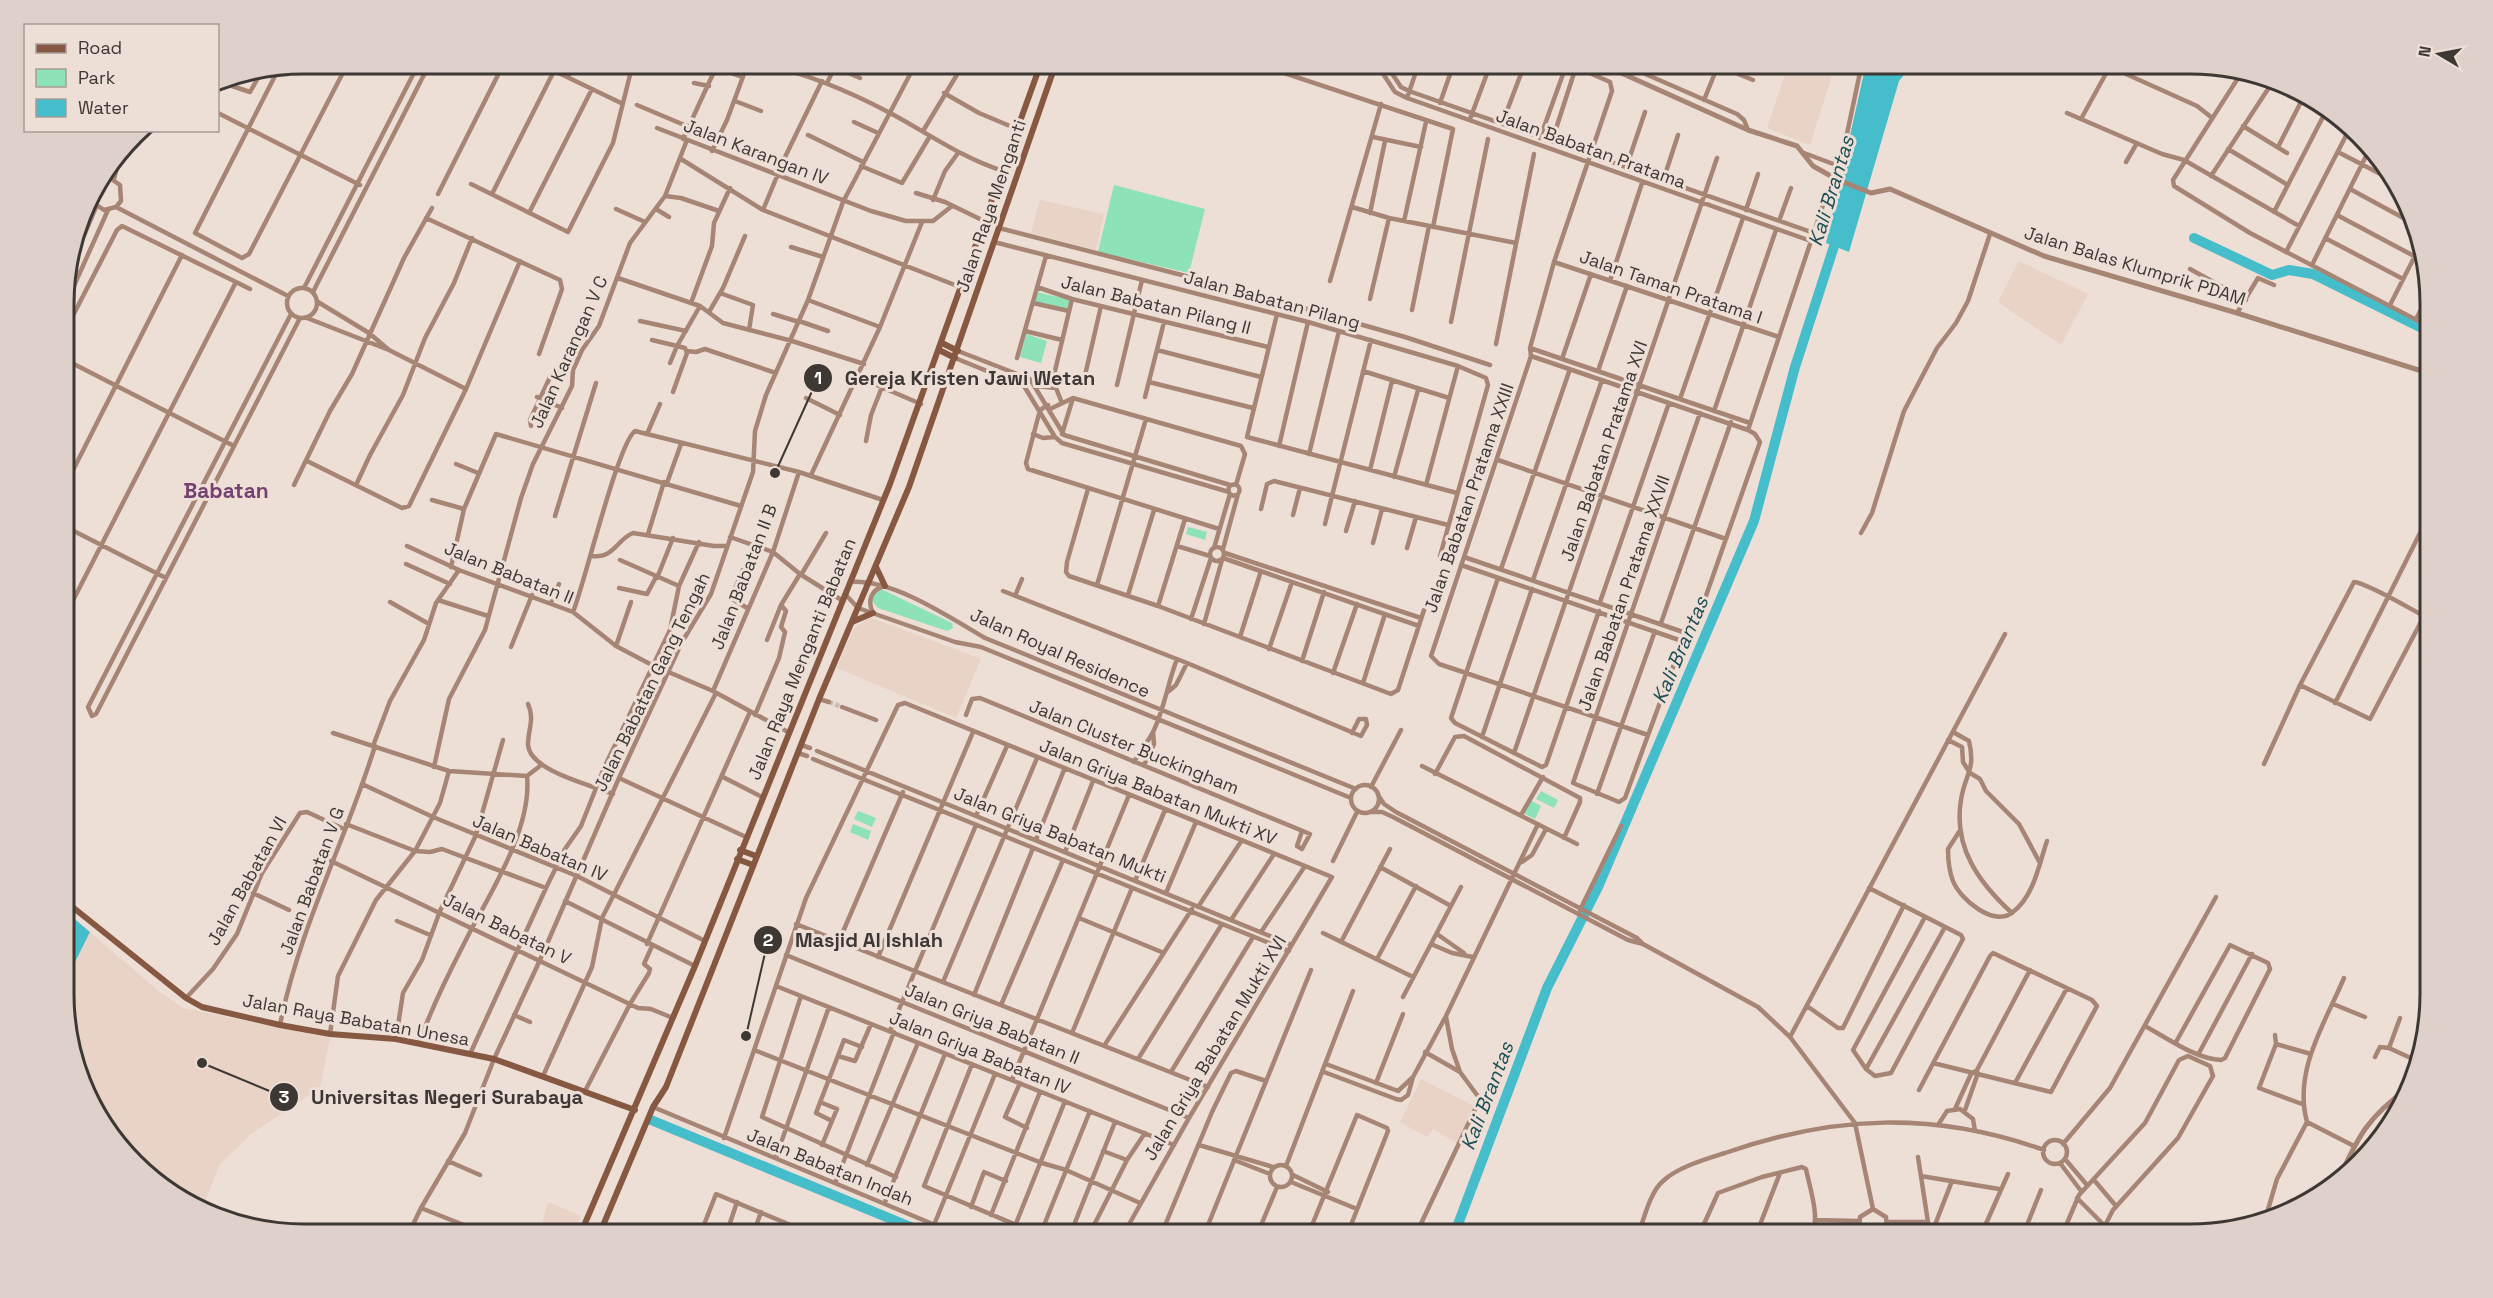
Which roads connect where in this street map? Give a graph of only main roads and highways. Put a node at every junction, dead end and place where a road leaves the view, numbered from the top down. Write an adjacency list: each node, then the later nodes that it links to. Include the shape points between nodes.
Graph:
1 (1037, 74): 3 (main road, Jalan Raya Menganti)
2 (1052, 74): 4 (main road, Jalan Raya Menganti)
3 (992, 200): 4 (main road); 5 (main road, Jalan Raya Menganti)
4 (1006, 205): 7 (main road, Jalan Raya Menganti)
5 (984, 221): 6 (main road, Jalan Raya Menganti Babatan)
6 (943, 348): 7 (main road); 12 (main road, Jalan Raya Menganti Babatan, via 746,837)
7 (955, 354): 8 (main road, Jalan Raya Menganti Babatan)
8 (876, 566): 9 (main road); 11 (main road, Jalan Raya Menganti Babatan)
9 (885, 586)
10 (873, 613): 11 (main road)
11 (851, 623): 12 (main road, Jalan Raya Menganti Babatan, via 798,753)
12 (748, 853): 13 (main road, Jalan Raya Menganti Babatan); 13 (main road, Jalan Raya Menganti Babatan)
13 (745, 862): 15 (main road, Jalan Raya Menganti Babatan, via 666,1087); 16 (main road, Jalan Raya Menganti Babatan, via 705,941)
14 (74, 908): 16 (main road, Jalan Raya Babatan Unesa, via 202,1007 330,1034 396,1039 494,1059)
15 (653, 1107): 16 (main road); 18 (main road, Jalan Raya Menganti Babatan)
16 (636, 1108): 17 (main road, Jalan Raya Menganti Babatan)
17 (585, 1224)
18 (604, 1224)

